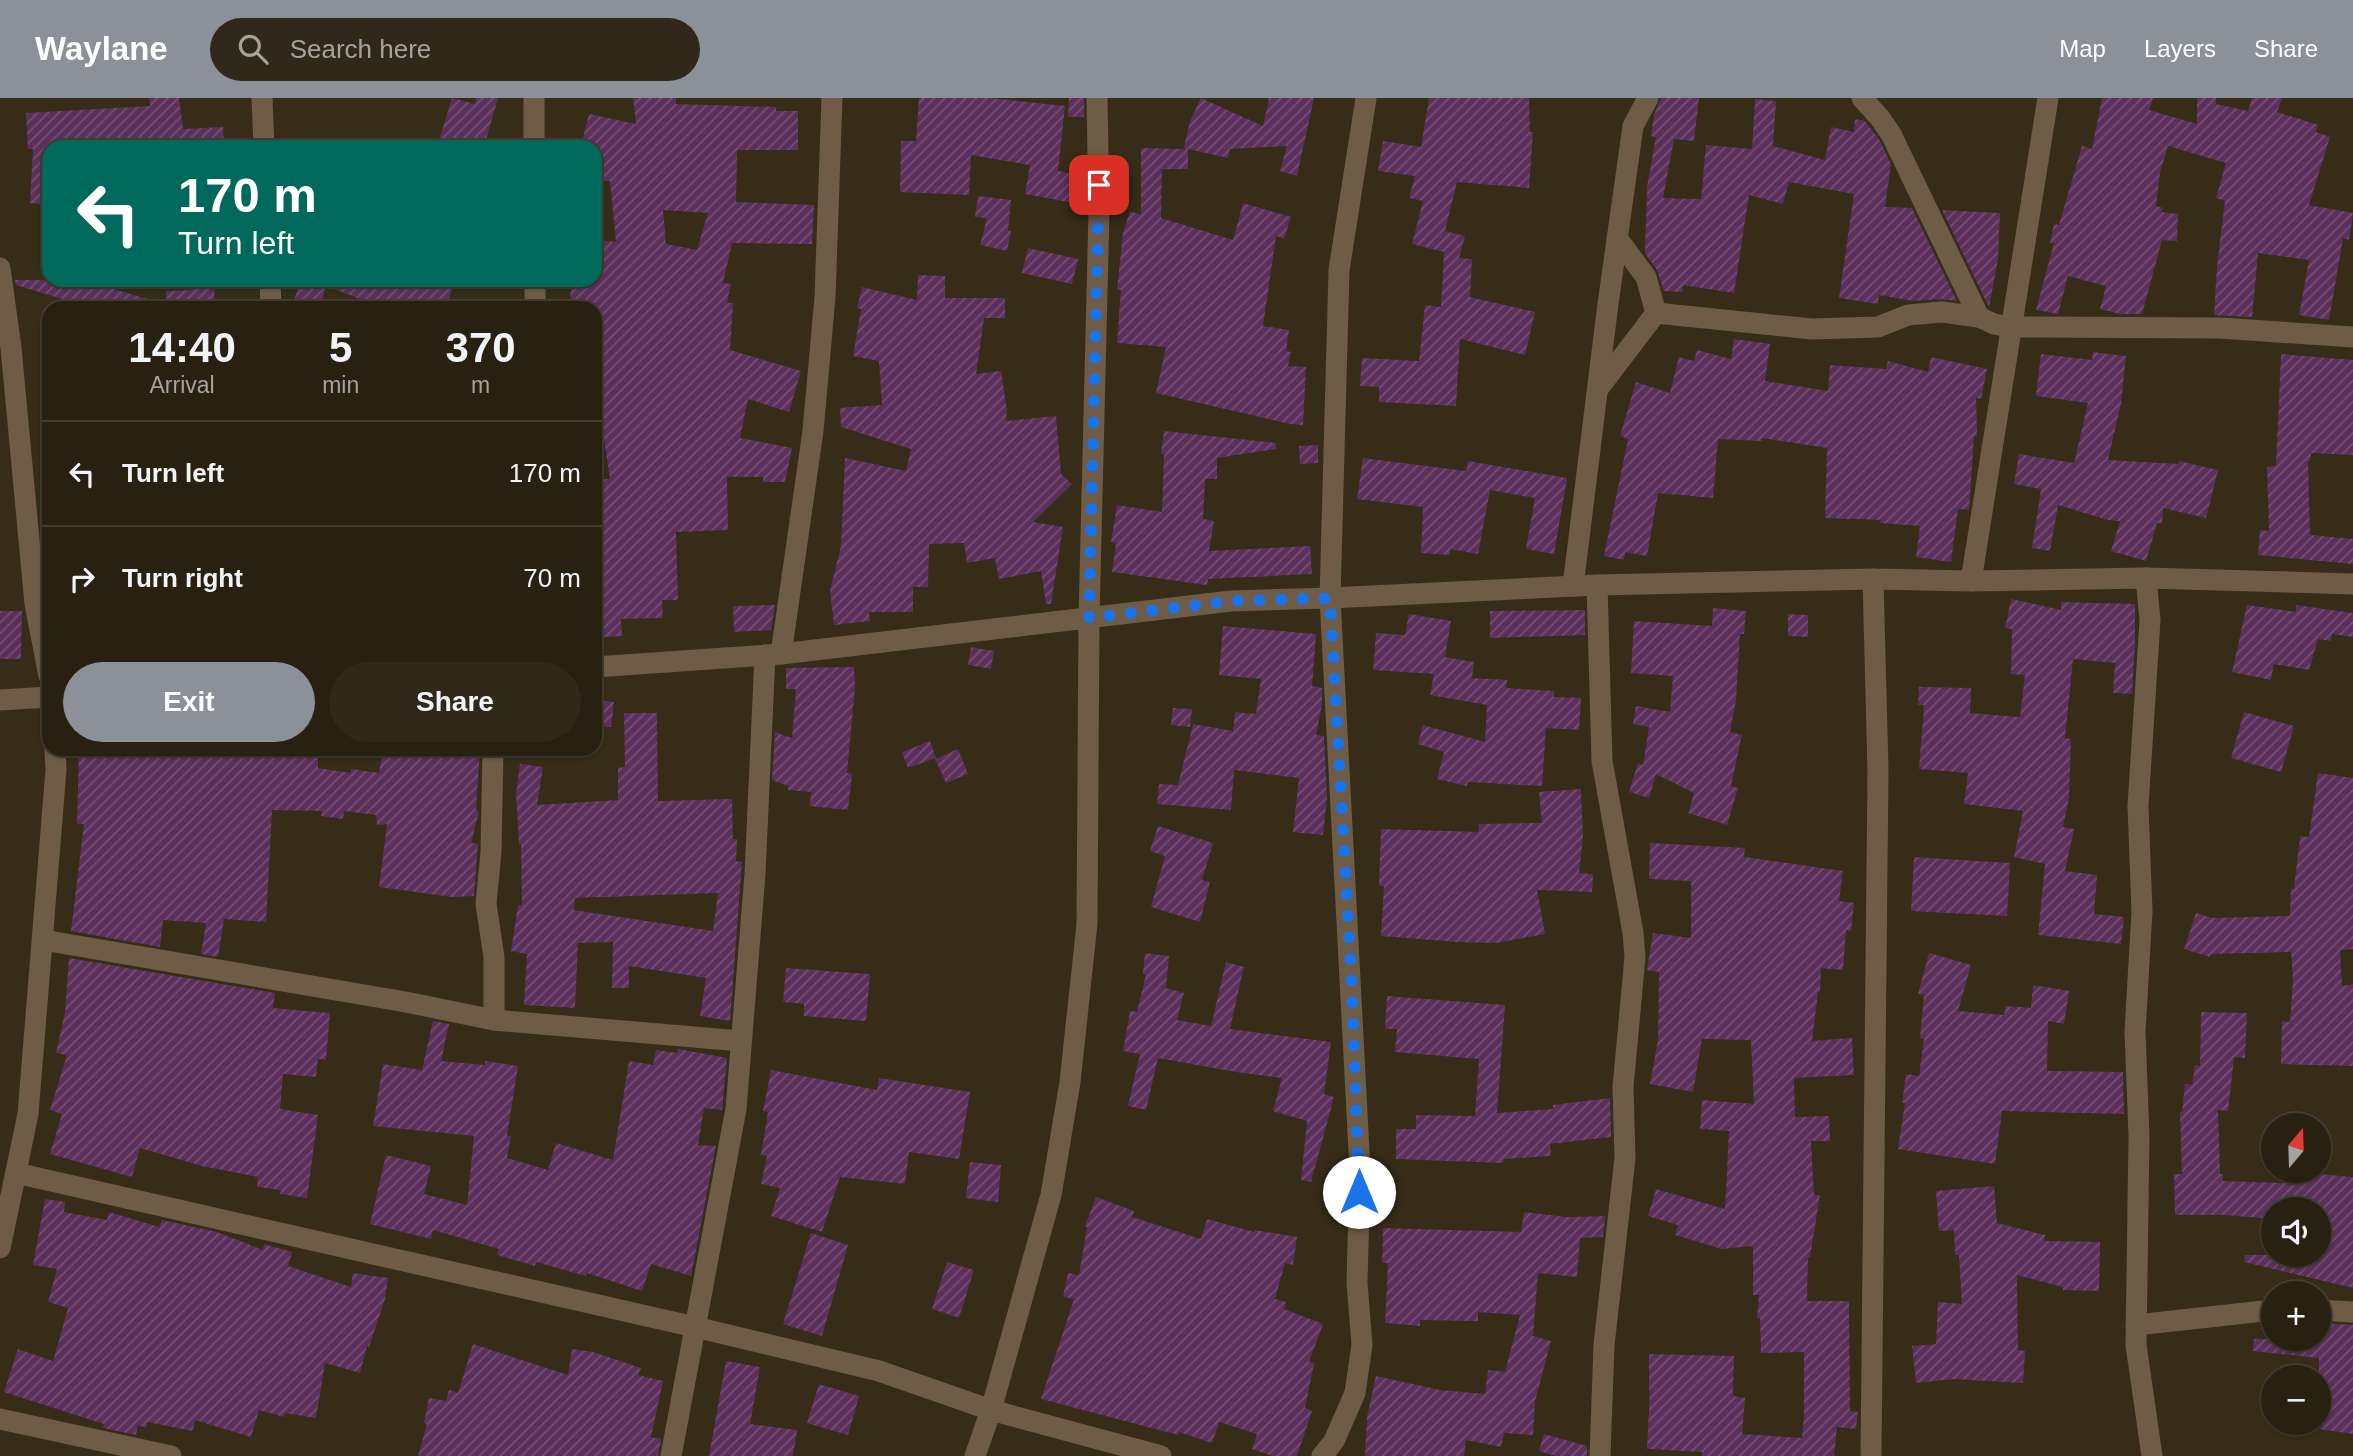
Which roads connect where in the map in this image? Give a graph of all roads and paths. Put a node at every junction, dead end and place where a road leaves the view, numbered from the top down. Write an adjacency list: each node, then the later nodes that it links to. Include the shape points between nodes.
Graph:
1 (262, 98): 9 (street)
2 (534, 98): 10 (street)
3 (832, 98): 27 (street, via 825,297 813,432)
4 (1097, 98): 25 (street, via 1099,212)
5 (1366, 98): 24 (street, via 1339,270)
6 (1648, 98): 11 (street, via 1633,126)
7 (1862, 98): 14 (street, via 1891,134)
8 (2048, 98): 15 (street)
9 (264, 140)
10 (534, 140)
11 (1617, 238): 13 (street, via 1646,277); 17 (street)
12 (0, 268): 26 (street, via 34,604)
13 (1656, 313): 14 (street, via 1812,329 1878,327 1908,315 1942,312); 17 (street)
14 (1979, 317): 15 (street)
15 (2011, 327): 16 (street, via 2220,328); 20 (street)
16 (2353, 337)
17 (1597, 391): 23 (street)
18 (2146, 578): 20 (street); 21 (street); 41 (street, via 2150,620 2138,806 2142,911 2135,1032 2139,1136)
19 (1873, 579): 20 (street); 22 (street); 51 (street, via 1878,784)
20 (1971, 581)
21 (2353, 584)
22 (1597, 585): 23 (street); 50 (street, via 1602,761 1635,957 1623,1087 1625,1158 1604,1345)
23 (1573, 586): 24 (street)
24 (1330, 598): 25 (street, via 1231,601); 49 (street, via 1360,1170 1357,1283 1362,1345 1355,1393 1334,1441)
25 (1089, 618): 27 (street); 43 (street, via 1087,924 1070,1082 1051,1195)
26 (42, 642)
27 (773, 654): 28 (street); 35 (street)
28 (602, 666)
29 (42, 698): 30 (street)
30 (0, 700)
31 (55, 756): 33 (street)
32 (493, 756): 34 (street, via 486,904 494,957)
33 (43, 940): 34 (street); 36 (street, via 28,1114)
34 (494, 1020): 35 (street)
35 (741, 1041): 42 (street, via 736,1110)
36 (16, 1173): 37 (street); 42 (street)
37 (0, 1248)
38 (2261, 1311): 41 (street)
39 (2331, 1311): 40 (street)
40 (2353, 1312)
41 (2136, 1325): 52 (street)
42 (695, 1327): 43 (street, via 879,1371); 46 (street)
43 (991, 1410): 47 (street); 48 (street)
44 (0, 1419): 45 (street)
45 (171, 1456)
46 (671, 1456)
47 (975, 1456)
48 (1161, 1456)
49 (1322, 1456)
50 (1600, 1456)
51 (1871, 1456)
52 (2152, 1456)

